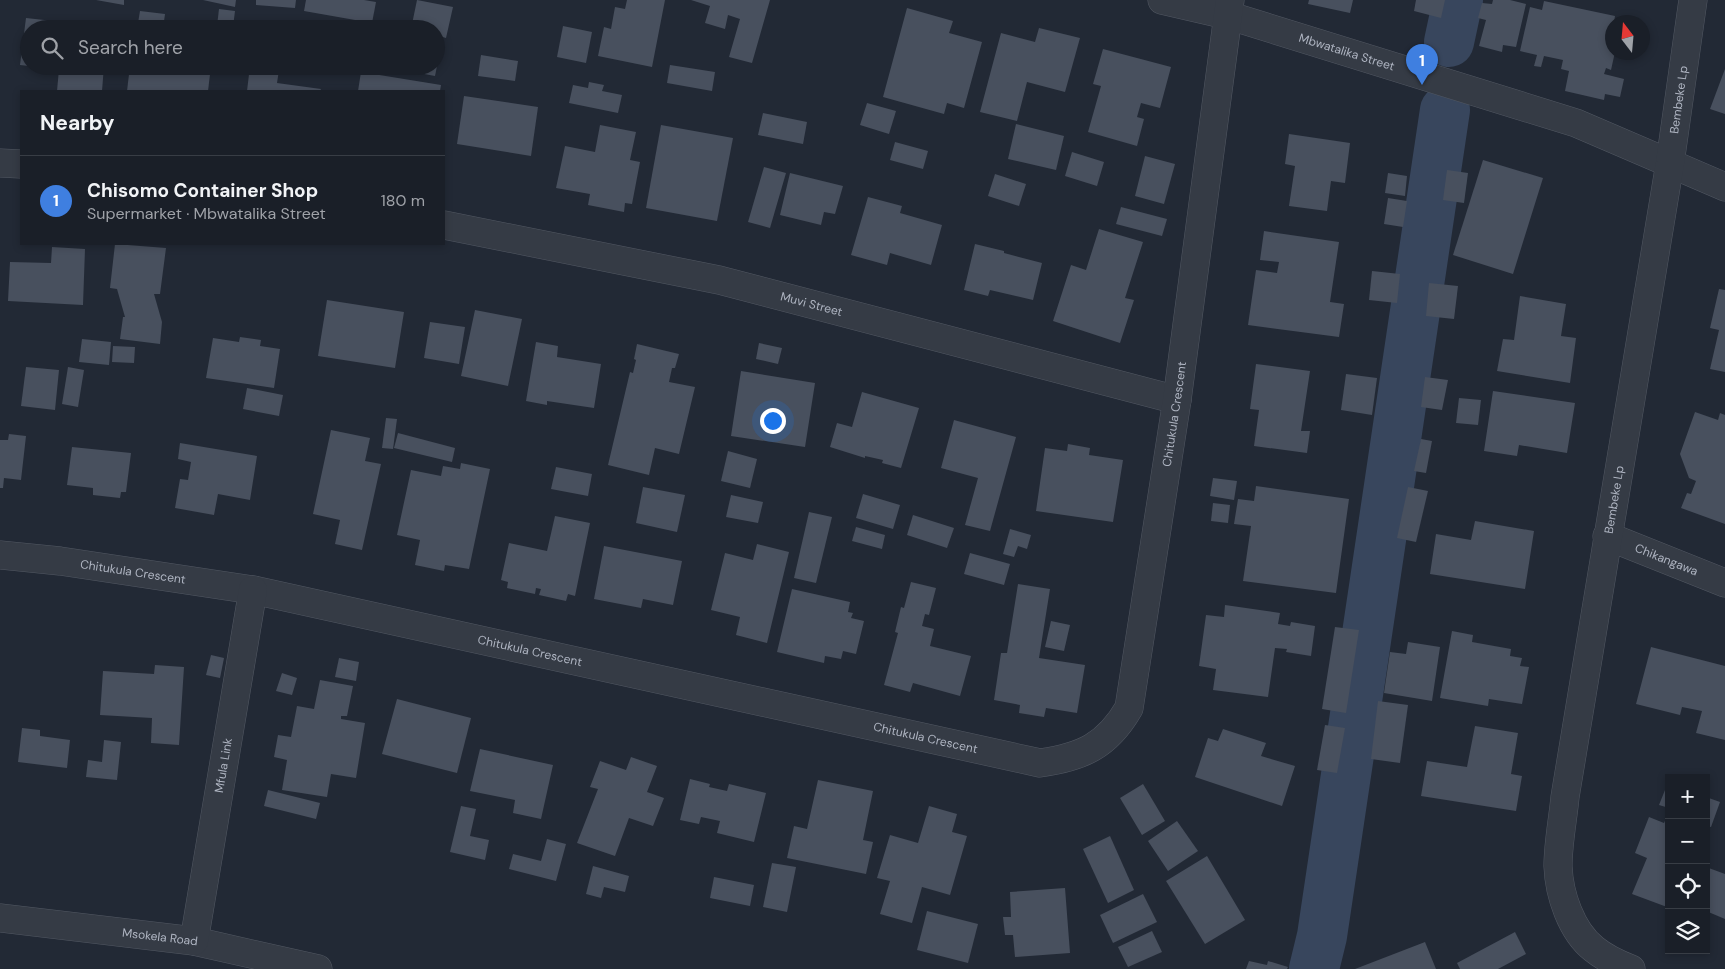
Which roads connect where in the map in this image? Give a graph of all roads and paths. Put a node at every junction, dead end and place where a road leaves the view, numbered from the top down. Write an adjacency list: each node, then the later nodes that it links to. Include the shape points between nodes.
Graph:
1 (1162, 0): 3 (street, Mbwatalika Street)
2 (1693, 0): 5 (street, Bembeke Lp)
3 (1229, 8): 5 (street, Mbwatalika Street, via 1576,123); 9 (street, Chitukula Crescent)
4 (0, 162): 6 (street)
5 (1670, 163): 7 (street, Mbwatalika Street); 10 (street, Bembeke Lp)
6 (20, 164)
7 (1725, 187)
8 (445, 225): 9 (street, Muvi Street, via 719,280)
9 (1177, 400): 13 (street, Chitukula Crescent, via 1129,708 1118,727 1103,740 1060,760 1040,763)
10 (1608, 536): 12 (street, Chikangawa); 17 (street, Bembeke Lp, via 1565,796 1558,865 1565,906 1583,937 1593,949)
11 (0, 554): 13 (street, Chitukula Crescent)
12 (1725, 583)
13 (253, 590): 15 (street, Mfula Link)
14 (0, 918): 15 (street, Msokela Road)
15 (194, 941): 16 (street, Msokela Road)
16 (318, 969)
17 (1631, 969)

